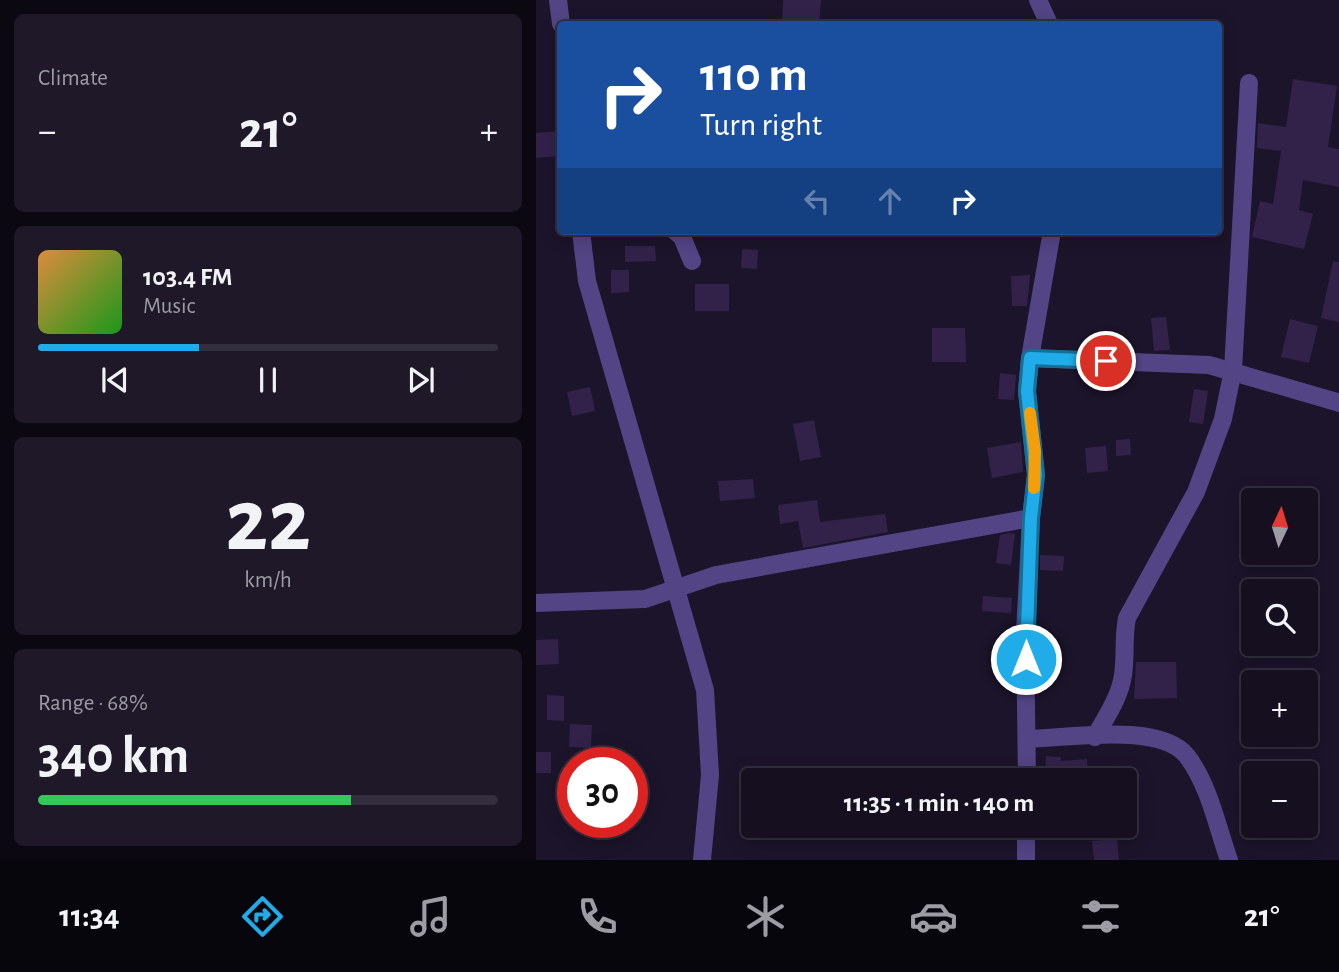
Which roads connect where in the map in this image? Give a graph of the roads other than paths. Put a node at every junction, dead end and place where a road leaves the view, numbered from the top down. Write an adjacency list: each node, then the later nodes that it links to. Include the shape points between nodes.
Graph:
1 (558, 0): 3 (street)
2 (1038, 0): 4 (street)
3 (561, 21)
4 (1048, 21)
5 (1249, 83): 11 (street)
6 (581, 235): 14 (street, via 587,281)
7 (680, 235): 9 (street)
8 (1051, 235): 10 (street)
9 (692, 261)
10 (1030, 358): 11 (street, via 1209,365); 13 (street, via 1027,391 1036,475)
11 (1233, 370): 12 (street); 16 (street, via 1223,419 1196,492 1127,618 1124,673 1118,695)
12 (1339, 403)
13 (1031, 518): 14 (street, via 757,567); 17 (street, via 1025,632)
14 (677, 587): 15 (street, via 645,599); 20 (street, via 705,690 709,775)
15 (536, 603)
16 (1095, 737): 17 (street); 22 (street, via 1119,733 1173,743 1201,779)
17 (1027, 739): 18 (street)
18 (1027, 768)
19 (1026, 838): 21 (street)
20 (702, 860)
21 (1026, 860)
22 (1229, 860)

